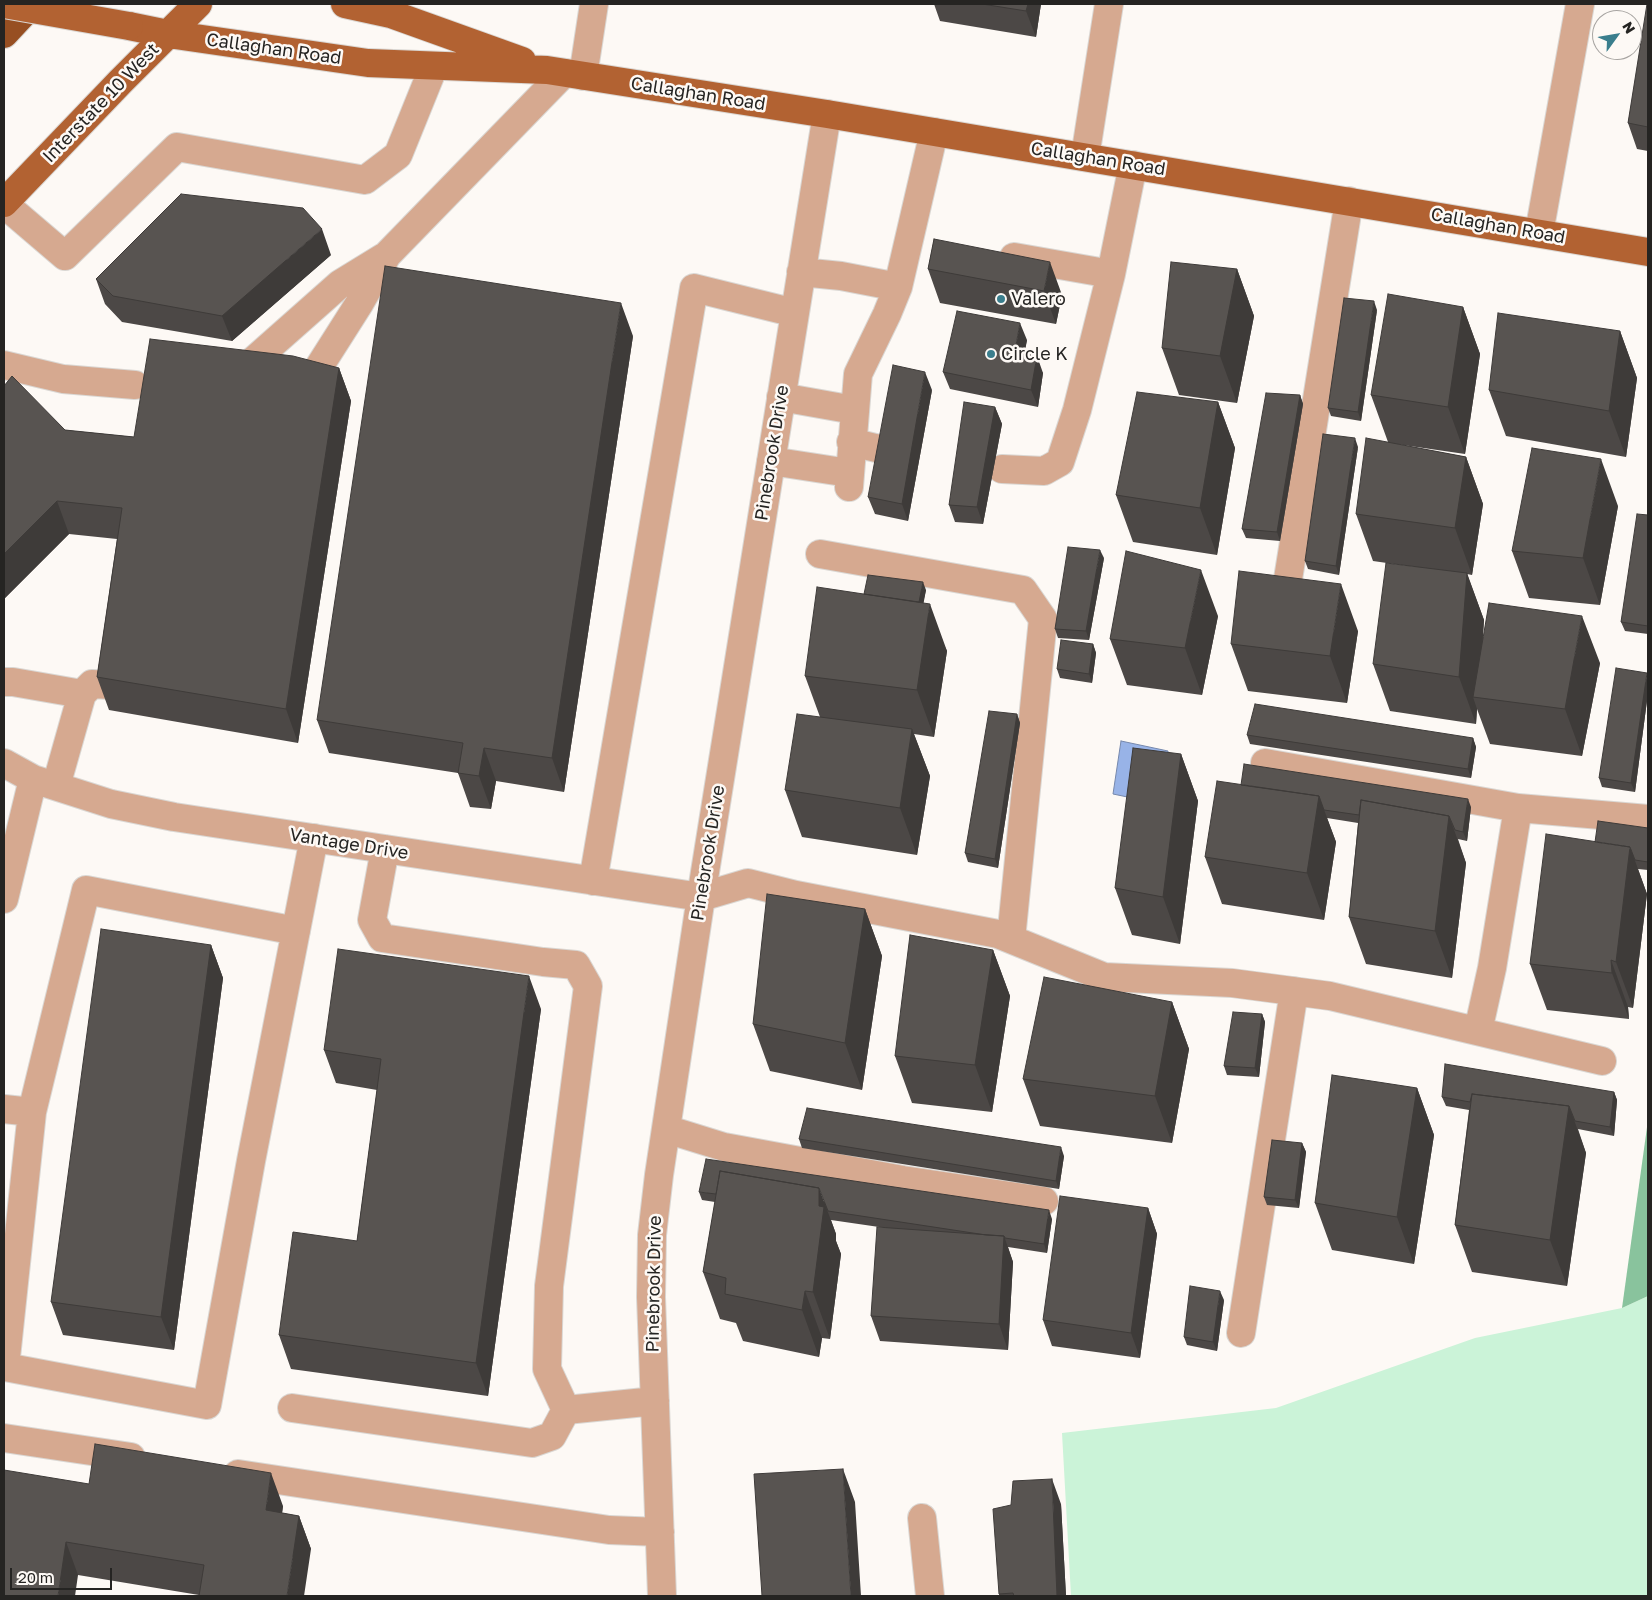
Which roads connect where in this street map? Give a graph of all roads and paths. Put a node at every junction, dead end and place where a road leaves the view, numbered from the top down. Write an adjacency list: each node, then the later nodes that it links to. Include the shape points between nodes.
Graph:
1 (4, 4): 10 (main road, Callaghan Road, bridge)
2 (32, 4): 9 (highway)
3 (198, 4): 10 (main road, Interstate 10 West)
4 (345, 4): 8 (main road, Callaghan Road)
5 (594, 4): 12 (street)
6 (1109, 4): 15 (street)
7 (1580, 4): 19 (street)
8 (385, 9): 12 (main road, Callaghan Road)
9 (4, 34)
10 (168, 34): 11 (main road, Callaghan Road, via 368,63); 18 (main road, Interstate 10 West)
11 (434, 66): 12 (main road, Callaghan Road); 18 (street, via 398,155 365,180 177,147 65,256)
12 (565, 73): 13 (main road, Callaghan Road); 24 (street)
13 (827, 114): 14 (main road, Callaghan Road); 25 (street, Pinebrook Drive)
14 (934, 132): 15 (main road, Callaghan Road); 20 (street)
15 (1085, 157): 16 (main road, Callaghan Road)
16 (1133, 165): 17 (main road, Callaghan Road); 26 (street)
17 (1349, 201): 19 (main road, Callaghan Road); 40 (street)
18 (4, 203)
19 (1539, 233): 23 (main road, Callaghan Road)
20 (909, 239): 21 (street); 27 (street)
21 (938, 244)
22 (986, 252): 26 (street)
23 (1648, 252)
24 (387, 255): 30 (street, via 340,284); 32 (street)
25 (801, 272): 27 (street); 28 (street, Pinebrook Drive)
26 (1111, 274): 38 (street, via 1077,410 1060,462 1044,471)
27 (898, 287): 34 (street, via 858,374)
28 (795, 312): 33 (street, Pinebrook Drive); 51 (street, via 694,288)
29 (4, 365): 31 (street, via 63,379)
30 (231, 381)
31 (135, 385)
32 (305, 390)
33 (781, 397): 34 (street); 37 (street, Pinebrook Drive)
34 (854, 410): 35 (street)
35 (851, 442): 36 (street); 37 (street, via 849,480)
36 (884, 450)
37 (771, 461): 53 (street, Pinebrook Drive)
38 (1002, 468)
39 (820, 554): 55 (street, via 1023,590 1043,619)
40 (1288, 579)
41 (4, 682): 43 (street)
42 (110, 685): 43 (street, via 92,684)
43 (82, 694): 46 (street)
44 (4, 763): 46 (street, Vantage Drive)
45 (1265, 763): 47 (street)
46 (44, 782): 49 (street, Vantage Drive, via 111,804); 52 (street)
47 (1518, 808): 48 (street); 57 (street, via 1492,968)
48 (1648, 819)
49 (314, 838): 50 (street, Vantage Drive); 54 (street)
50 (385, 849): 51 (street, Vantage Drive); 66 (street, via 372,920 382,938 576,965 588,986 549,1286 547,1369)
51 (593, 881): 53 (street, Vantage Drive)
52 (5, 889)
53 (701, 897): 55 (street, via 748,883); 61 (street, Pinebrook Drive)
54 (296, 932): 60 (street, via 86,890); 60 (street, via 207,1405 5,1367)
55 (1011, 939): 56 (street, via 1104,977 1232,983)
56 (1294, 990): 57 (street); 63 (street)
57 (1478, 1031): 58 (street)
58 (1602, 1061)
59 (4, 1109): 60 (street)
60 (32, 1112)
61 (666, 1129): 62 (street, via 724,1147 903,1180); 64 (street, Pinebrook Drive, via 652,1236)
62 (1044, 1201)
63 (1241, 1333)
64 (655, 1402): 66 (street); 71 (street, Pinebrook Drive)
65 (292, 1408): 66 (street, via 532,1443 552,1436)
66 (566, 1410)
67 (4, 1438): 68 (street)
68 (151, 1460)
69 (209, 1469): 71 (street, via 609,1530)
70 (922, 1518): 73 (street)
71 (660, 1532): 72 (street, Pinebrook Drive)
72 (662, 1596)
73 (930, 1596)

